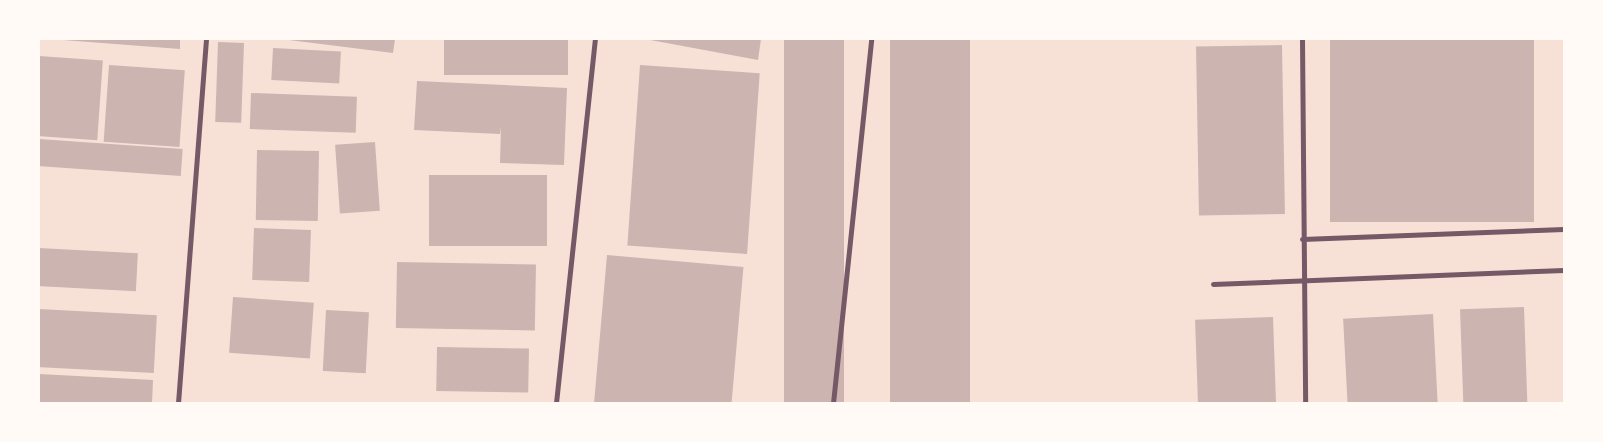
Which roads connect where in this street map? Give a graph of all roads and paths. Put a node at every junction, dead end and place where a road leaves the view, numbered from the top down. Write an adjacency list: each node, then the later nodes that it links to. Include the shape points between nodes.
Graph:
1 (206, 39): 10 (street)
2 (595, 39): 11 (street)
3 (871, 39): 12 (street)
4 (1302, 39): 6 (street)
5 (1564, 229): 6 (street)
6 (1302, 240): 8 (street)
7 (1564, 270): 8 (street)
8 (1302, 280): 9 (street); 13 (street)
9 (1213, 284)
10 (178, 403)
11 (556, 403)
12 (833, 403)
13 (1305, 403)

